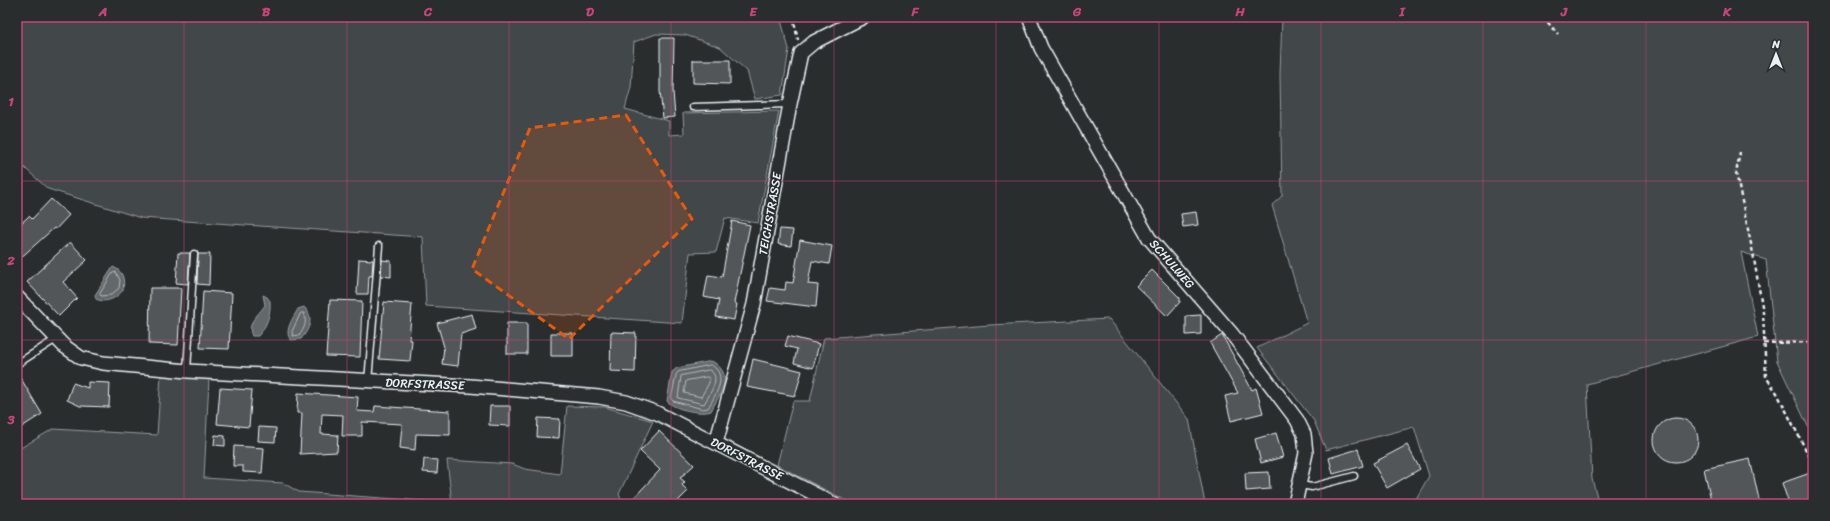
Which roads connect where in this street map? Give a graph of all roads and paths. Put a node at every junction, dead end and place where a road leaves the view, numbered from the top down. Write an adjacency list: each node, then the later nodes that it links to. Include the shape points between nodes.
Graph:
1 (793, 17): 6 (path)
2 (863, 17): 6 (street, via 814,42)
3 (1029, 17): 22 (street, SCHULWEG, via 1041,48 1149,238 1232,334 1297,420 1306,443)
4 (1543, 17): 5 (path)
5 (1558, 34)
6 (801, 53): 7 (street, TEICHSTRASSE)
7 (790, 104): 8 (lane); 19 (street, TEICHSTRASSE, via 754,304)
8 (693, 107)
9 (1740, 152): 15 (path, via 1736,174 1760,297)
10 (379, 246): 18 (lane)
11 (194, 254): 17 (lane)
12 (17, 297): 13 (street, DORFSTRASSE)
13 (56, 339): 16 (lane); 17 (street, DORFSTRASSE, via 77,355 89,360)
14 (1813, 342): 15 (path)
15 (1764, 343): 20 (path, via 1766,377)
16 (17, 364)
17 (187, 371): 18 (street, DORFSTRASSE)
18 (368, 382): 19 (street, DORFSTRASSE, via 470,386 599,397 626,402 657,413)
19 (716, 443): 23 (street, DORFSTRASSE)
20 (1813, 464)
21 (1354, 476): 22 (lane, via 1312,486)
22 (1300, 485): 24 (street, SCHULWEG)
23 (834, 504)
24 (1295, 504)

